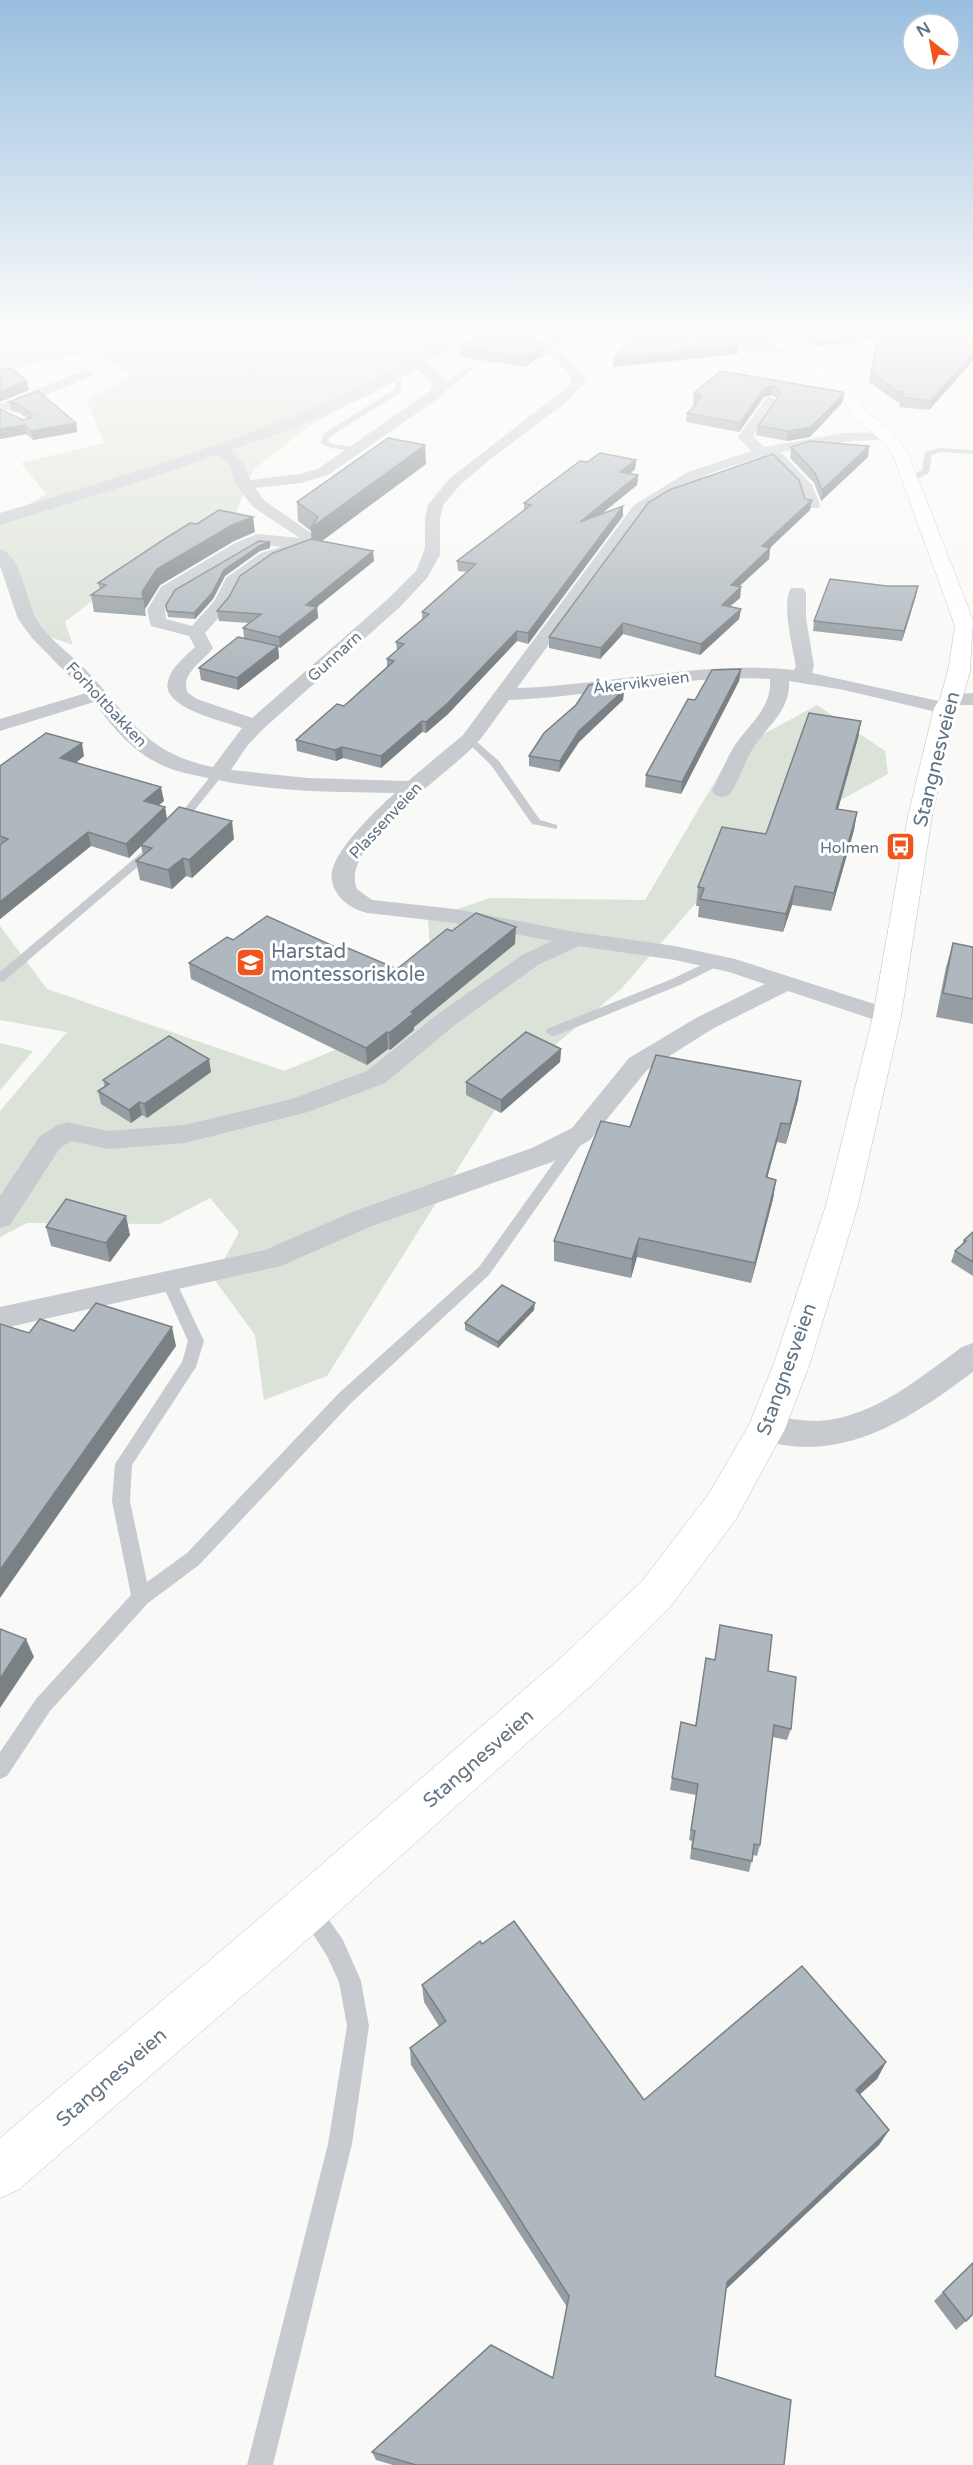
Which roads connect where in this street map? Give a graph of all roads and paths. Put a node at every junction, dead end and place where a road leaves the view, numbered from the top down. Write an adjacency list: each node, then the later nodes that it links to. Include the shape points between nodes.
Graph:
1 (230, 445): 8 (street)
2 (329, 445): 9 (lane)
3 (364, 445): 9 (street)
4 (500, 445): 26 (street, Gunnarn, via 441,497 432,516 432,556 416,580)
5 (756, 445): 11 (street)
6 (809, 445): 11 (street, Plassenveien)
7 (893, 445): 12 (main road, Stangnesveien)
8 (220, 449): 13 (street, via 237,464); 15 (street)
9 (357, 450): 13 (street, via 323,472)
10 (973, 452): 12 (lane, via 934,450 928,454 926,471)
11 (767, 453): 14 (street, via 807,488); 22 (street, Plassenveien, via 711,467 640,508)
12 (910, 479): 24 (main road, Stangnesveien, via 965,626)
13 (244, 485): 16 (street, via 259,504 309,537)
14 (812, 505)
15 (0, 519)
16 (303, 545): 19 (street, via 267,557 232,582 223,602); 19 (street, via 257,539 166,591 156,610 157,622)
17 (0, 554): 23 (street, Forholtbakken, via 12,575 25,616)
18 (797, 592): 21 (street, via 805,666)
19 (196, 632): 26 (street, via 204,648 182,672 175,684 176,692 190,703)
20 (779, 674): 21 (street, Åkervikveien); 22 (street, Åkervikveien, via 690,675 578,690); 30 (street, via 775,707 742,750)
21 (801, 676): 24 (street, Åkervikveien)
22 (502, 694): 27 (street, Plassenveien)
23 (98, 695): 25 (street); 28 (street, Forholtbakken, via 135,739 157,756)
24 (956, 702): 36 (main road, Stangnesveien, via 920,816)
25 (0, 725)
26 (255, 726): 28 (street, Gunnarn)
27 (470, 739): 29 (street, Plassenveien); 31 (lane, via 495,763 536,822)
28 (218, 774): 29 (street, Forholtbakken, via 351,786); 34 (lane, Gunnarn, via 162,839)
29 (413, 787): 32 (street, Plassenveien, via 361,840 344,865 342,879 354,900 367,906 456,916)
30 (722, 791)
31 (553, 827)
32 (576, 939): 33 (street, Plassenveien); 39 (street, via 530,960 447,1019 376,1077 299,1106 185,1134 108,1140 67,1131 50,1142)
33 (716, 962): 35 (street, Plassenveien); 37 (lane)
34 (0, 978)
35 (786, 983): 36 (street, Plassenveien); 38 (street, via 705,1023 638,1064)
36 (887, 1016): 43 (main road, Stangnesveien, via 842,1205 792,1363)
37 (552, 1032)
38 (582, 1134): 40 (street, via 543,1155 362,1220 271,1259); 44 (lane, via 484,1271 345,1398 193,1559)
39 (0, 1218)
40 (169, 1281): 41 (street); 44 (lane, via 195,1341 190,1363 124,1464 121,1501)
41 (0, 1318)
42 (973, 1355): 43 (street, via 895,1412 861,1425 818,1434)
43 (766, 1429): 46 (main road, Stangnesveien, via 722,1506 656,1594 579,1669)
44 (141, 1597): 45 (lane, via 43,1705)
45 (0, 1769)
46 (307, 1908): 47 (main road, Stangnesveien); 48 (lane, via 335,1948 350,1981 358,2026 340,2144)
47 (0, 2172)
48 (260, 2465)

